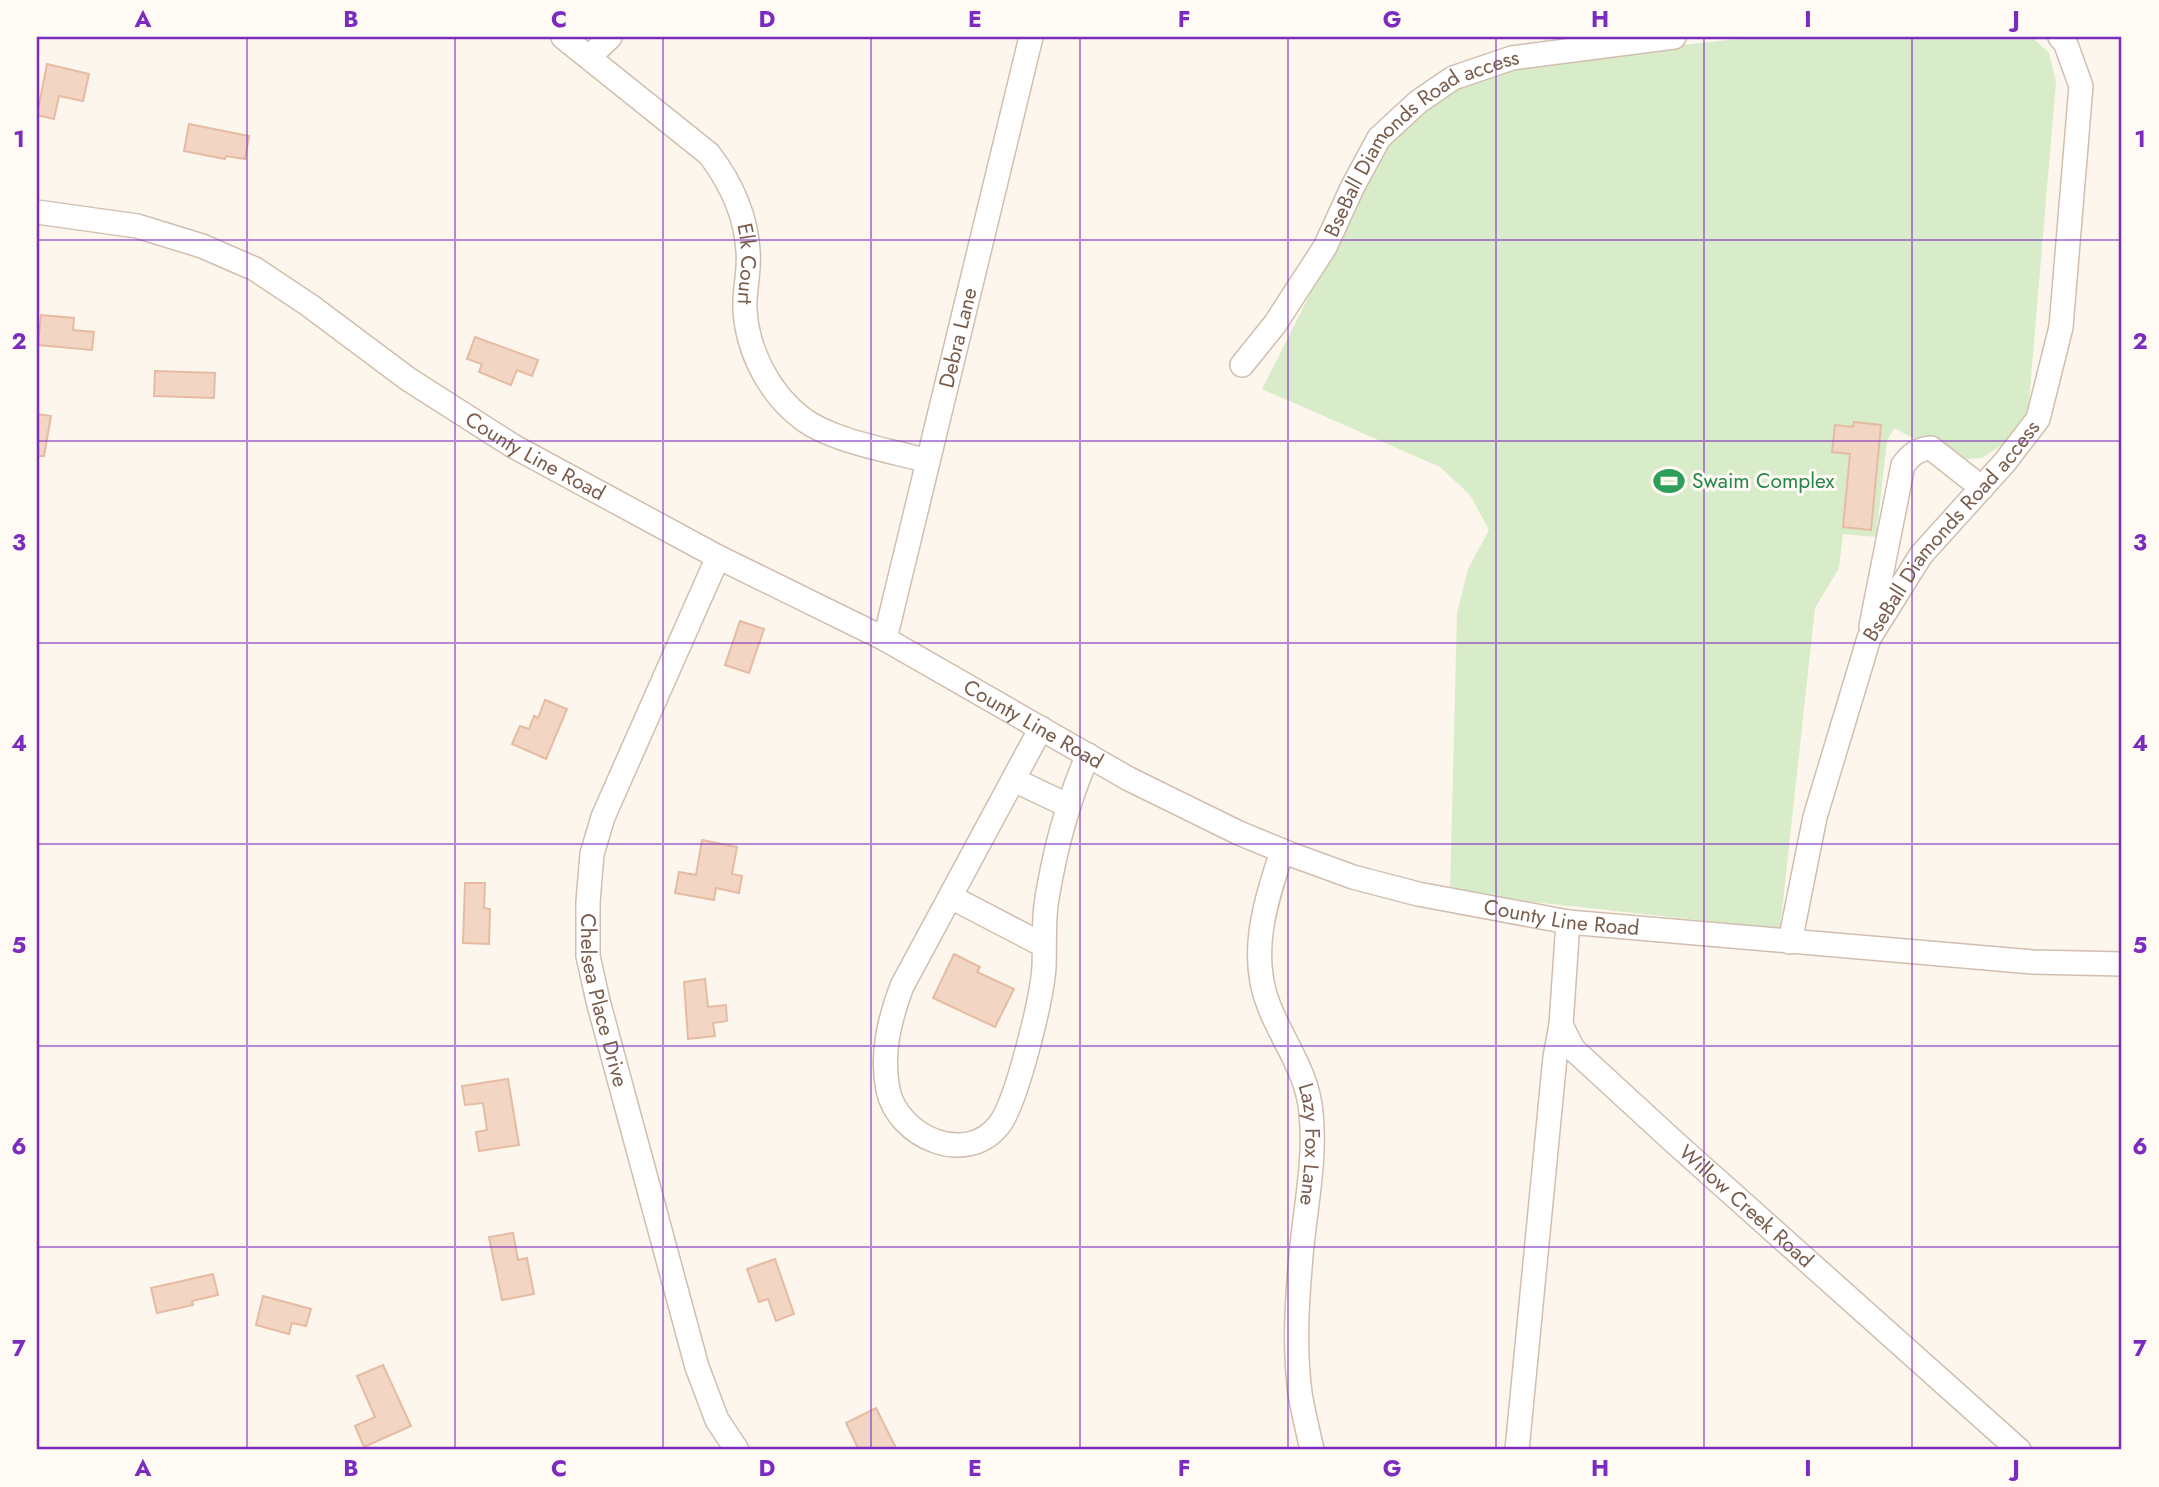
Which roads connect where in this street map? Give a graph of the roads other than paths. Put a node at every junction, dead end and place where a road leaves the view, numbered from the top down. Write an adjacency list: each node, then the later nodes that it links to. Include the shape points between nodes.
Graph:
1 (563, 37): 6 (street, Elk Court)
2 (610, 37): 6 (street)
3 (1031, 37): 9 (street, Debra Lane)
4 (1674, 37): 8 (street, BseBall Diamonds Road access, via 1512,58 1452,78 1418,102 1379,138 1325,247)
5 (2060, 37): 10 (street, BseBall Diamonds Road access, via 2081,86 2061,327 2038,419)
6 (589, 57): 9 (street, Elk Court, via 709,154 726,177 745,226 749,254 748,335 776,392 803,419 829,433)
7 (37, 212): 11 (street, County Line Road, via 137,226 255,269 408,379 513,446)
8 (1242, 365)
9 (928, 461): 13 (street, Debra Lane)
10 (1982, 488): 12 (street, BseBall Diamonds Road access, via 1921,555); 12 (street, via 1931,448 1911,455 1903,465)
11 (718, 557): 13 (street, County Line Road); 25 (street, Chelsea Place Drive, via 603,817 592,854 588,956 697,1367 717,1420)
12 (1869, 638): 21 (street, BseBall Diamonds Road access, via 1815,817)
13 (885, 639): 14 (street, County Line Road)
14 (1041, 728): 15 (street, County Line Road); 16 (street)
15 (1088, 755): 17 (street); 18 (street, County Line Road)
16 (1014, 780): 17 (street); 19 (street)
17 (1069, 806): 22 (street, via 1047,899)
18 (1282, 851): 20 (street, County Line Road, via 1418,894); 26 (street, Lazy Fox Lane, via 1260,934 1260,972 1268,1004 1302,1074 1311,1111 1313,1140 1297,1345 1300,1393)
19 (951, 897): 22 (street); 22 (street, via 902,986 890,1018 884,1057 888,1093 901,1117 925,1139 954,1146 980,1142 999,1125 1031,1032 1044,967)
20 (1568, 922): 21 (street, County Line Road); 24 (street)
21 (1790, 942): 23 (street, County Line Road, via 2032,962)
22 (1043, 945)
23 (2122, 964)
24 (1561, 1025): 27 (street); 28 (street, Willow Creek Road, via 1573,1049 1590,1066)
25 (737, 1450)
26 (1312, 1450)
27 (1517, 1450)
28 (2019, 1450)

